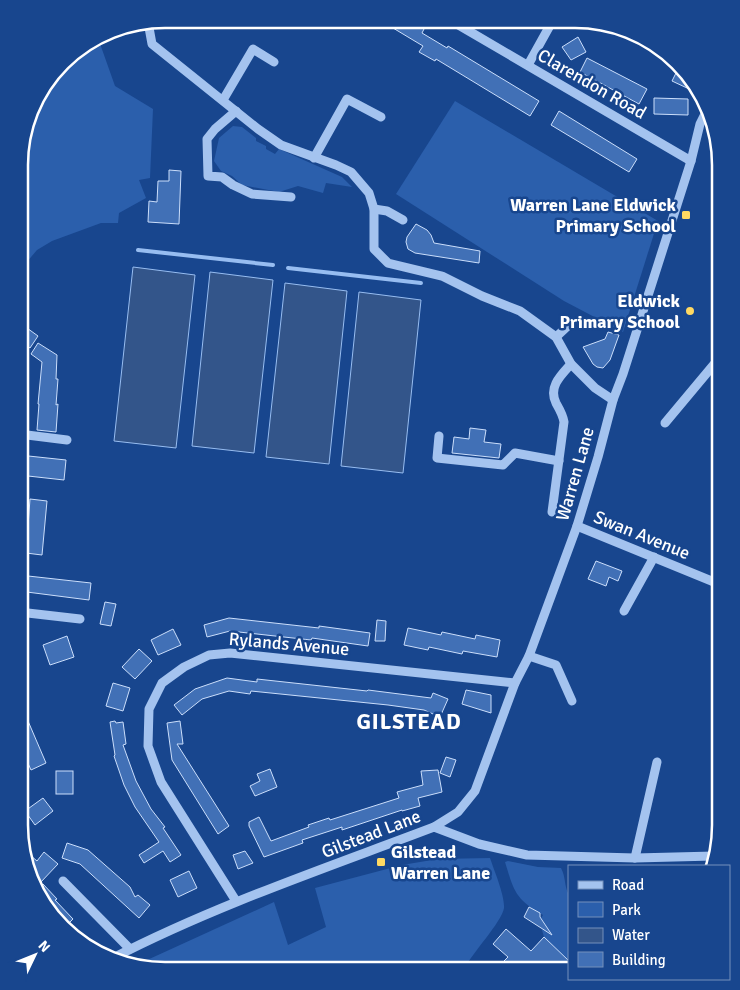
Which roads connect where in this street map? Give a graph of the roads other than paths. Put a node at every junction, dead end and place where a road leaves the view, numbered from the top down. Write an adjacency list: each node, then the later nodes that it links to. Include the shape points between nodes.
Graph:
1 (464, 28): 5 (street, Clarendon Road)
2 (549, 28): 5 (street)
3 (149, 29): 6 (street, via 152,44)
4 (274, 62): 6 (street, via 253,49)
5 (528, 65): 11 (street, Clarendon Road)
6 (224, 100): 7 (street)
7 (236, 110): 10 (street, via 281,145); 12 (street, via 207,139 208,176 222,177 252,194)
8 (381, 117): 10 (street, via 347,99)
9 (704, 117): 11 (street, Warren Lane)
10 (314, 158): 13 (street, via 351,172 369,193)
11 (691, 161): 19 (street, Warren Lane)
12 (291, 197)
13 (374, 209): 14 (street, via 387,211); 16 (street, via 374,249 388,263 442,276 520,311)
14 (402, 220)
15 (571, 323): 16 (street)
16 (556, 337): 17 (street)
17 (571, 364): 19 (street); 24 (street, via 554,387 555,402 564,422)
18 (712, 367): 20 (street)
19 (613, 400): 26 (street, Warren Lane)
20 (665, 423)
21 (28, 435): 23 (street)
22 (439, 436): 24 (street, via 437,458 503,465 515,453)
23 (67, 440)
24 (559, 461): 25 (street)
25 (552, 512)
26 (577, 526): 27 (street, Swan Avenue); 32 (street, Warren Lane)
27 (654, 557): 28 (street, Swan Avenue); 29 (street)
28 (712, 583)
29 (624, 610)
30 (28, 613): 31 (street)
31 (80, 619)
32 (529, 656): 33 (street, Warren Lane); 34 (street, via 556,665)
33 (515, 683): 36 (street, Warren Lane, via 475,791 458,812); 40 (street, Rylands Avenue, via 230,653 208,655 162,683 149,709 148,746 161,782)
34 (572, 701)
35 (657, 762): 38 (street)
36 (434, 827): 38 (street, Gilstead Lane, via 479,844 527,855); 40 (street, Gilstead Lane)
37 (709, 856): 38 (street, Gilstead Lane)
38 (635, 858)
39 (63, 881): 41 (street)
40 (236, 901): 41 (street, Gilstead Lane)
41 (130, 949): 42 (street, Gilstead Lane)
42 (119, 955)

